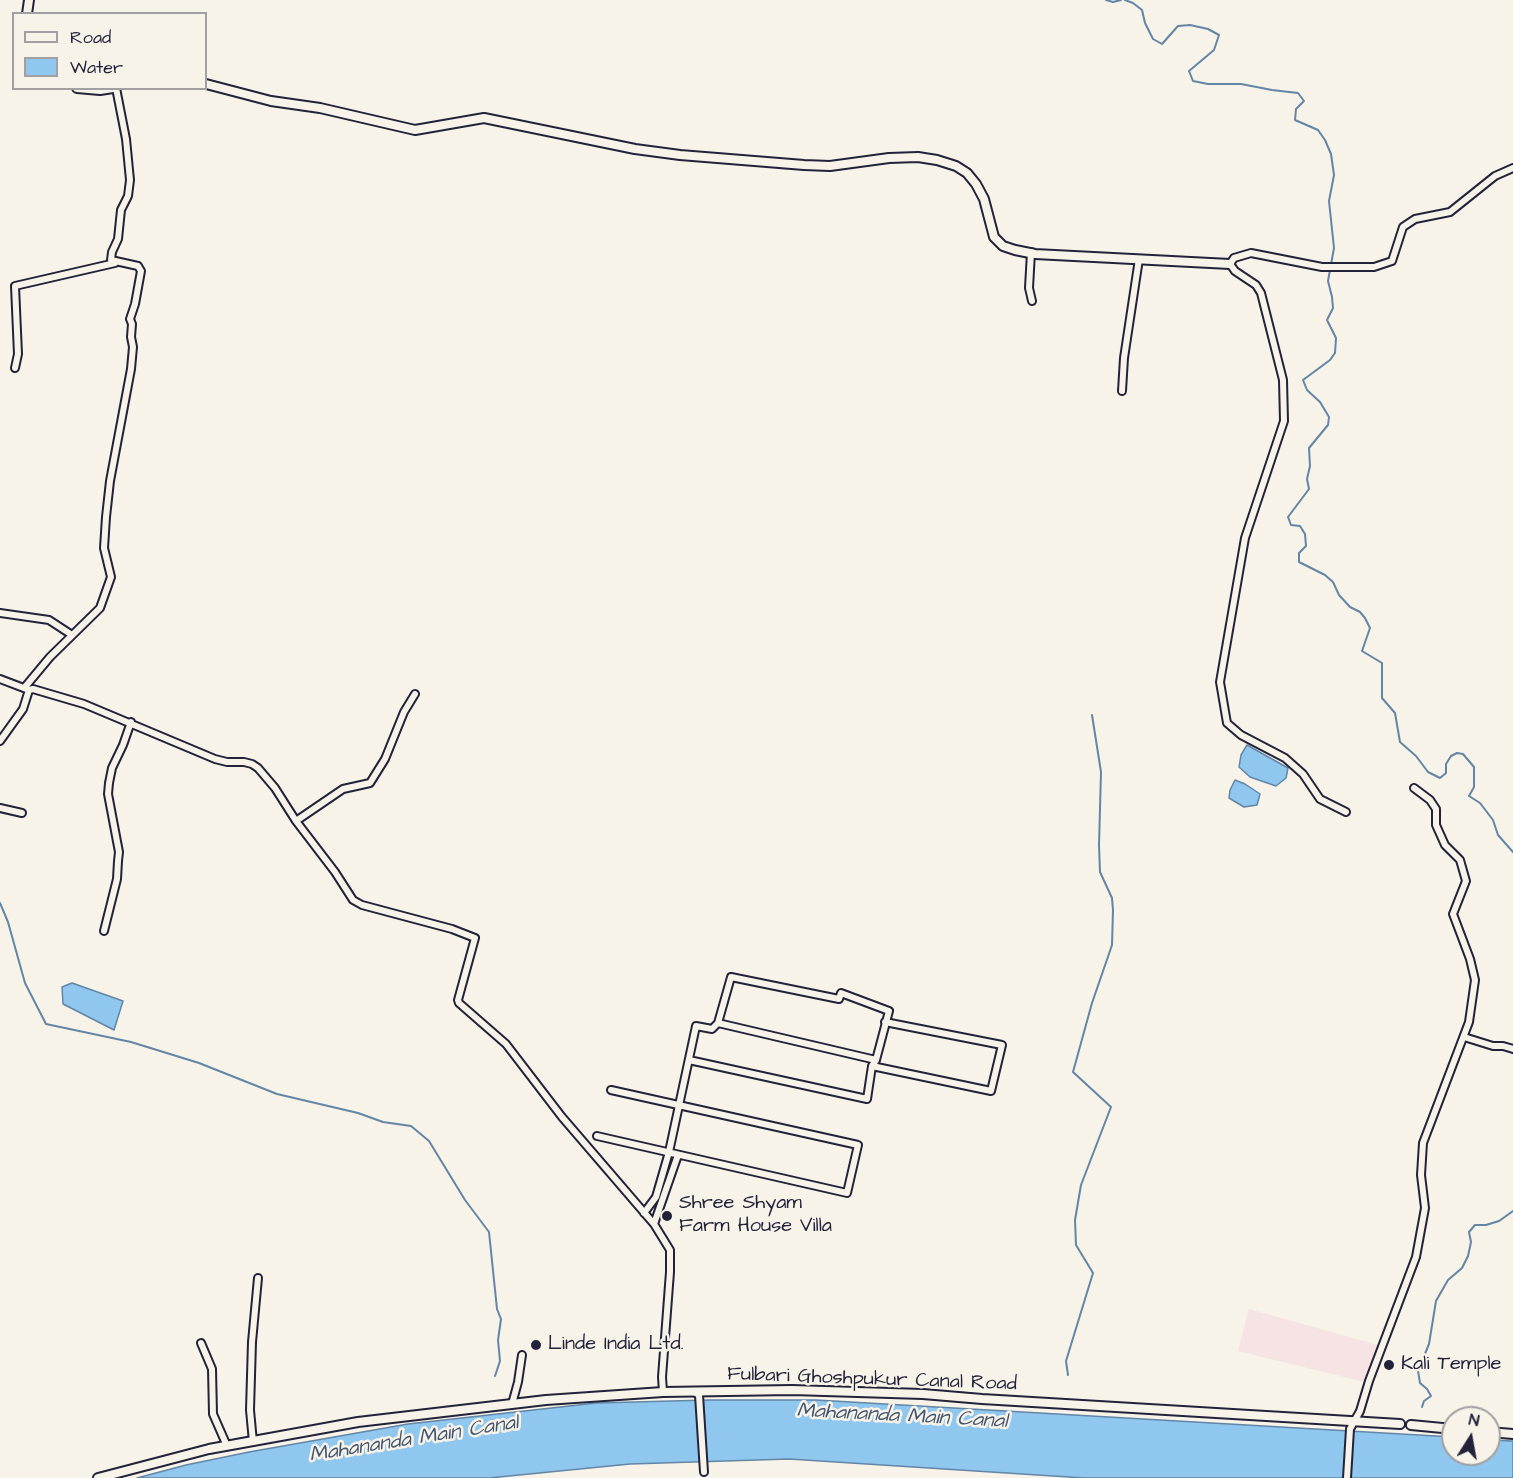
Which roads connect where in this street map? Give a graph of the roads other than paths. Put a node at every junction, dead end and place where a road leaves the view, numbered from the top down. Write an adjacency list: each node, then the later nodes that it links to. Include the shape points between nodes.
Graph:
1 (207, 84): 4 (street, via 415,130 484,118 669,153 830,166 918,157 956,166 967,173 984,199 994,237 1003,246)
2 (114, 90): 6 (street, via 128,146 130,180 112,252 111,260)
3 (1513, 168): 7 (street, via 1495,176 1450,212 1414,219 1403,227 1392,261 1374,267 1322,267 1251,253 1234,258)
4 (1031, 252): 5 (street); 8 (street)
5 (1139, 259): 7 (street); 10 (street)
6 (116, 263): 9 (street, via 15,286); 12 (street, via 129,263 141,271 130,319 134,347 131,369 110,481 104,548 111,577 100,608)
7 (1230, 264): 20 (street, via 1261,293 1283,380 1284,421 1245,538 1220,682 1227,723 1241,735 1285,758 1303,774 1320,800)
8 (1032, 301)
9 (15, 368)
10 (1122, 391)
11 (0, 613): 12 (street, via 49,620)
12 (72, 634): 14 (street)
13 (0, 679): 14 (street)
14 (27, 688): 16 (street); 17 (street, via 23,709)
15 (415, 694): 22 (street, via 370,783 343,789)
16 (131, 722): 22 (street, via 215,759 256,766); 23 (street, via 109,783 118,861)
17 (0, 741)
18 (1414, 788): 26 (street, via 1436,809 1436,825 1445,845 1460,860 1466,881 1453,914 1474,980)
19 (0, 808): 21 (street)
20 (1346, 812)
21 (22, 813)
22 (296, 821): 35 (street, via 353,900 475,938 459,1003 506,1044)
23 (104, 931)
24 (885, 1022): 25 (street, via 889,1011 841,993 838,999 731,976); 29 (street); 29 (street, via 1002,1045 991,1091)
25 (718, 1023): 28 (street, via 712,1029 696,1026); 29 (street)
26 (1464, 1037): 27 (street); 44 (street, via 1423,1143 1425,1208 1416,1257 1360,1411)
27 (1513, 1049)
28 (689, 1060): 29 (street, via 867,1099); 31 (street)
29 (874, 1063)
30 (611, 1090): 31 (street)
31 (679, 1106): 33 (street); 34 (street, via 858,1145 847,1193)
32 (597, 1136): 33 (street)
33 (669, 1152): 34 (street); 35 (street, via 656,1197)
34 (678, 1155): 36 (street)
35 (644, 1213): 36 (street)
36 (654, 1224): 40 (street, via 666,1242 670,1259)
37 (258, 1278): 47 (street, via 252,1342)
38 (201, 1343): 48 (street, via 212,1369 213,1414)
39 (522, 1355): 42 (street)
40 (663, 1392): 41 (street, Fulbari Ghoshpukur Canal Road); 42 (street, Fulbari Ghoshpukur Canal Road)
41 (697, 1393): 44 (street, Fulbari Ghoshpukur Canal Road, via 792,1390 923,1394); 49 (street)
42 (512, 1404): 47 (street, Fulbari Ghoshpukur Canal Road, via 358,1422)
43 (1401, 1424): 44 (street, Fulbari Ghoshpukur Canal Road); 45 (street)
44 (1351, 1425): 51 (street)
45 (1411, 1425): 46 (street)
46 (1441, 1428)
47 (253, 1442): 48 (street, Fulbari Ghoshpukur Canal Road)
48 (227, 1446): 50 (street, Fulbari Ghoshpukur Canal Road)
49 (703, 1469)
50 (98, 1478)
51 (1347, 1478)

